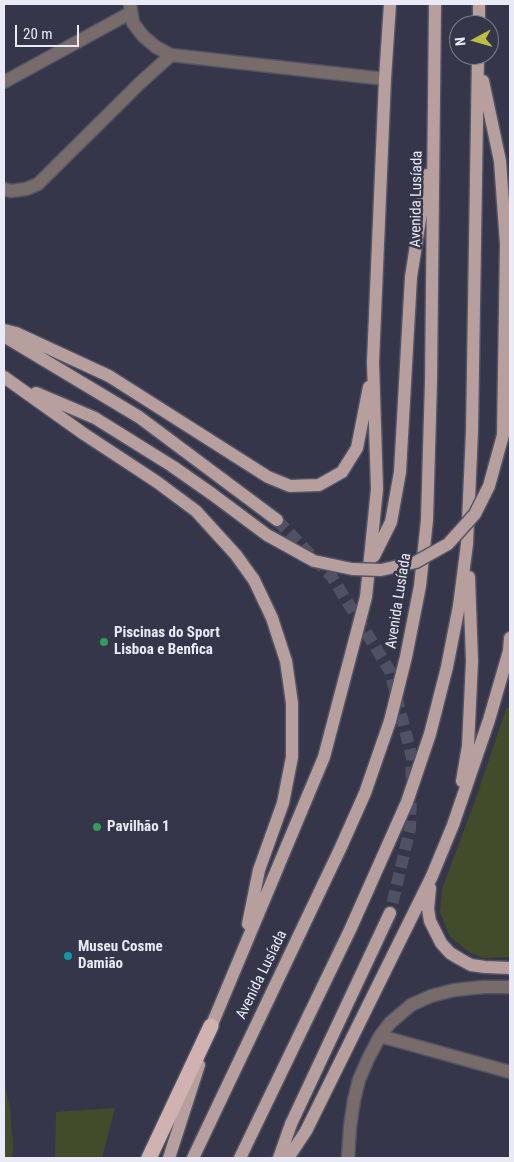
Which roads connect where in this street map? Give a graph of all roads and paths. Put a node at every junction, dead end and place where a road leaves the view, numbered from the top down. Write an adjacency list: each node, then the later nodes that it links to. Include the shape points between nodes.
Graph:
1 (390, 4): 7 (main road)
2 (435, 4): 9 (main road, Avenida Lusíada)
3 (130, 8): 4 (street, via 134,23 143,36); 8 (street)
4 (171, 55): 7 (street); 10 (street, via 38,184 26,189)
5 (478, 65): 16 (main road)
6 (480, 65): 14 (main road, bridge, via 500,161 506,244 503,435 490,486 475,514 448,544 416,562 381,570 352,569 314,561 267,535 172,466 95,418)
7 (385, 79): 13 (main road)
8 (4, 82)
9 (434, 131): 17 (main road, via 411,277 400,472 391,522); 31 (main road, Avenida Lusíada, via 427,520 420,586 406,657 390,721 357,811)
10 (4, 189)
11 (4, 330): 13 (main road, via 109,376 268,477 290,486 319,484 342,472 357,448)
12 (4, 336): 15 (main road, via 138,417)
13 (373, 362): 17 (main road, via 377,489)
14 (8, 380): 22 (main road, via 196,511 254,580 272,618 286,661 292,703 292,757 283,803 259,870)
15 (278, 520)
16 (468, 544): 19 (main road, via 472,661 468,746); 32 (main road, via 447,668 430,734 407,802 350,930)
17 (370, 563): 22 (main road, via 366,597 324,757)
18 (510, 638): 19 (main road, via 489,720)
19 (453, 825): 20 (main road)
20 (432, 876): 23 (main road, via 428,909 430,921 450,953 472,965); 34 (main road, via 306,1131)
21 (390, 913): 33 (main road, via 291,1124)
22 (243, 951): 25 (main road)
23 (510, 968)
24 (510, 987): 26 (street, via 431,996 400,1013)
25 (211, 1026): 29 (highway); 30 (main road)
26 (380, 1036): 27 (street); 28 (street, via 354,1100)
27 (510, 1072)
28 (351, 1157)
29 (149, 1158)
30 (169, 1158)
31 (193, 1158)
32 (240, 1158)
33 (279, 1158)
34 (288, 1158)

